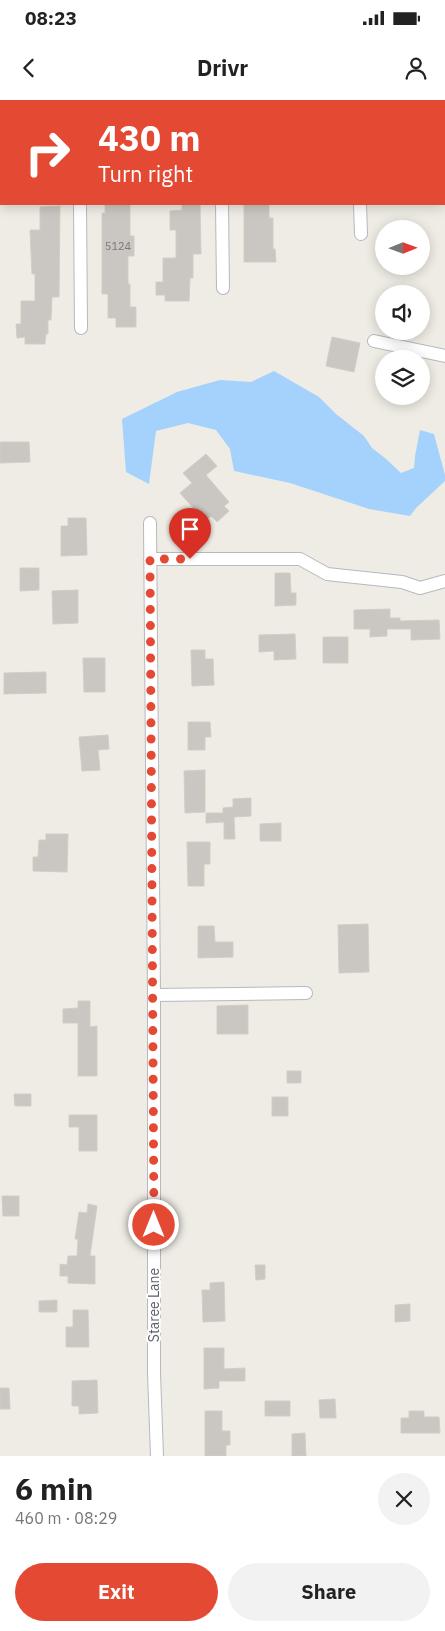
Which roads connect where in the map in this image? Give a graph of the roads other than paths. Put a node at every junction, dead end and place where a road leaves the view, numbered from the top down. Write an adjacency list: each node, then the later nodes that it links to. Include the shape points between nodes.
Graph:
1 (80, 205): 6 (street)
2 (222, 205): 5 (street)
3 (360, 205): 4 (street)
4 (360, 234)
5 (223, 288)
6 (81, 328)
7 (374, 342): 8 (street)
8 (445, 356)
9 (150, 523): 10 (street, Staree Lane)
10 (150, 559): 11 (street, via 300,560 328,574 402,582 420,588); 13 (street, Staree Lane)
11 (445, 582)
12 (306, 993): 13 (street)
13 (154, 995): 14 (street, Staree Lane)
14 (157, 1456)

